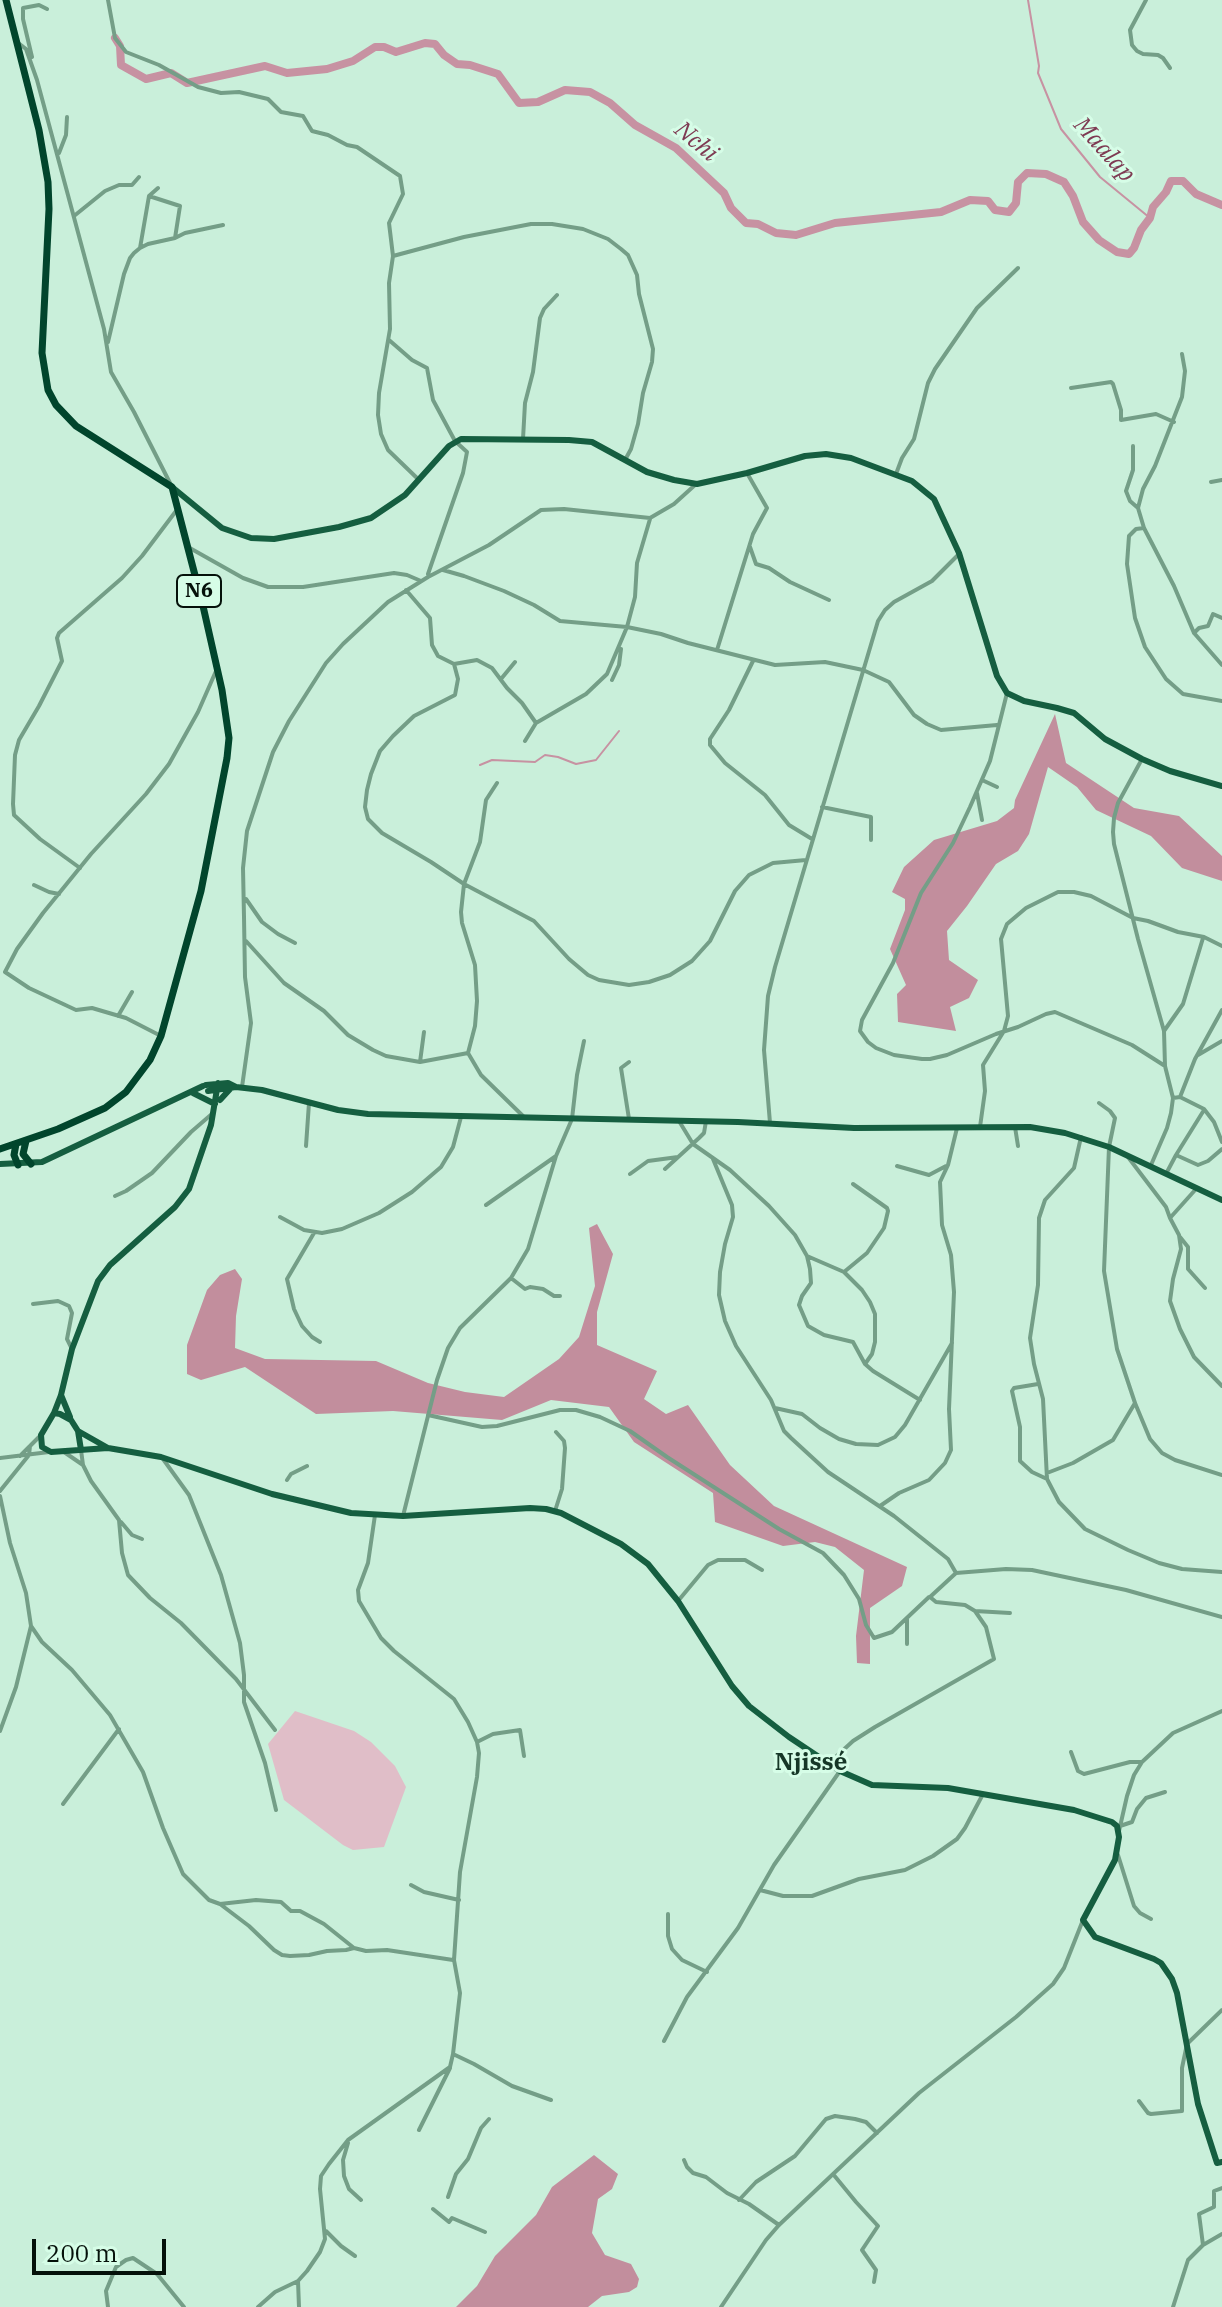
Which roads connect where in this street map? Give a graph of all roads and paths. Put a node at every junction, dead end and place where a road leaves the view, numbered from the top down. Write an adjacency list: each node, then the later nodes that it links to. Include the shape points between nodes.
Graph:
1 (6, 0): 5 (highway)
2 (108, 0): 17 (street, via 115,38 126,52 198,87 268,99 281,112 303,116 312,131 357,147 400,176 403,194 389,223)
3 (1146, 0): 7 (street, via 1130,30 1132,45 1143,54 1163,58)
4 (47, 9): 6 (street, via 23,8)
5 (17, 42): 6 (street); 35 (highway, via 48,182 42,353 48,390 76,426)
6 (32, 63): 9 (street)
7 (1170, 68)
8 (67, 117): 9 (street)
9 (58, 154): 13 (street)
10 (139, 177): 13 (street, via 132,185 105,191)
11 (158, 188): 12 (street)
12 (149, 196): 15 (street, via 180,206); 16 (street)
13 (74, 216): 21 (street)
14 (223, 225): 15 (street)
15 (175, 238): 16 (street)
16 (140, 248): 21 (street, via 127,265)
17 (393, 256): 20 (street); 28 (street, via 531,224 583,229 628,255 653,349)
18 (1018, 268): 30 (street, via 977,308 935,369 914,439)
19 (557, 295): 25 (street, via 540,318)
20 (388, 339): 26 (street, via 427,368 431,394); 31 (street, via 379,426 388,450)
21 (107, 344): 35 (street, via 114,378)
22 (1182, 354): 24 (street, via 1185,387)
23 (1071, 388): 24 (street, via 1111,382 1121,420 1156,414)
24 (1174, 422): 36 (street)
25 (523, 439): 26 (main road); 28 (main road, via 592,442)
26 (455, 441): 31 (main road); 44 (street, via 467,456)
27 (1133, 446): 36 (street, via 1126,491)
28 (625, 460): 34 (main road, via 647,472)
29 (747, 473): 30 (main road, via 815,454 851,458); 34 (main road); 40 (street, via 767,508)
30 (896, 474): 42 (main road, via 934,499)
31 (419, 480): 35 (main road, via 389,508 365,521 274,539 222,528)
32 (1222, 480): 33 (street)
33 (1211, 482)
34 (697, 484): 38 (street)
35 (172, 487): 37 (highway, N6)
36 (1138, 508): 39 (street)
37 (178, 509): 41 (highway, N6); 77 (street, via 122,578 59,633 62,661 19,740 14,815)
38 (650, 518): 43 (street, via 541,510); 49 (street)
39 (1144, 528): 50 (street); 62 (street, via 1129,536 1127,564 1145,647 1183,694)
40 (749, 545): 47 (street, via 756,564); 52 (street)
41 (188, 547): 45 (street, via 268,587 394,573); 57 (highway, N6)
42 (959, 553): 58 (street, via 932,581 885,610); 61 (main road)
43 (441, 569): 44 (street); 49 (street, via 504,591 560,621)
44 (428, 577): 45 (street)
45 (421, 581): 46 (street)
46 (406, 590): 55 (street, via 430,618 434,651); 81 (street, via 326,663 280,736 247,831)
47 (829, 600)
48 (1222, 618): 50 (street, via 1213,614 1208,626)
49 (627, 627): 51 (street); 52 (street)
50 (1194, 633): 56 (street)
51 (621, 645): 60 (street); 63 (street, via 596,685)
52 (717, 650): 53 (street)
53 (753, 661): 58 (street, via 787,666 825,662); 74 (street, via 710,745 765,795 789,825)
54 (515, 662): 59 (street)
55 (454, 664): 59 (street, via 477,660); 78 (street, via 455,695 414,716 380,751 365,807 368,819 382,833)
56 (1222, 665)
57 (217, 670): 77 (street, via 169,764); 95 (highway, N6, via 228,726 227,758 199,900)
58 (863, 670): 64 (street, via 889,682 914,715 935,727); 72 (street)
59 (501, 679): 63 (street)
60 (612, 680)
61 (1007, 693): 64 (street); 66 (main road, via 1074,713 1105,739)
62 (1222, 701)
63 (536, 723): 65 (street)
64 (997, 725): 67 (street)
65 (525, 741)
66 (1142, 759): 70 (main road); 82 (street, via 1114,818 1114,844)
67 (982, 780): 69 (street); 71 (street)
68 (497, 783): 78 (street, via 486,800 480,842)
69 (997, 787)
70 (1220, 788)
71 (977, 791): 73 (street); 92 (street, via 921,893 860,1031 876,1048 922,1059 947,1055)
72 (822, 807): 74 (street); 75 (street, via 871,817)
73 (982, 820)
74 (812, 839): 76 (street)
75 (871, 840)
76 (806, 860): 78 (street, via 773,863 749,875 692,961 670,975 629,985 588,975 534,921); 118 (street, via 768,996 764,1050)
77 (80, 868): 80 (street)
78 (464, 884): 98 (street, via 462,923 475,965 477,1001)
79 (34, 885): 80 (street)
80 (59, 894): 88 (street)
81 (244, 897): 84 (street); 85 (street, via 262,922)
82 (1133, 918): 83 (street); 92 (street, via 1091,896 1066,891 1016,916 1001,939 1008,1006); 93 (street)
83 (1204, 937): 86 (street); 93 (street, via 1183,1004)
84 (244, 940): 100 (street, via 276,976 348,1035 386,1056); 104 (street, via 251,1018)
85 (295, 943)
86 (1222, 946)
87 (0, 967): 88 (street)
88 (5, 972): 91 (street, via 76,1010 92,1008)
89 (132, 992): 91 (street)
90 (1222, 1010): 99 (street)
91 (118, 1016): 95 (street)
92 (1004, 1031): 102 (street, via 1055,1012 1132,1045); 119 (street, via 983,1065)
93 (1164, 1031): 102 (street)
94 (424, 1032): 100 (street)
95 (161, 1036): 124 (highway, N6, via 145,1068 115,1101 88,1118)
96 (584, 1041): 114 (street)
97 (1222, 1041): 99 (street)
98 (468, 1053): 100 (street); 113 (street, via 481,1075)
99 (1198, 1055): 106 (street)
100 (420, 1062)
101 (629, 1062): 115 (street, via 621,1068)
102 (1165, 1066): 107 (street)
103 (220, 1086): 104 (main road); 105 (main road); 110 (main road)
104 (237, 1087): 108 (main road); 110 (main road)
105 (189, 1093): 110 (main road); 139 (main road)
106 (1180, 1097): 107 (street); 111 (street)
107 (1173, 1098): 142 (street)
108 (309, 1103): 112 (main road, via 368,1114); 128 (street)
109 (1099, 1103): 130 (street, via 1115,1118)
110 (216, 1106): 149 (street, via 152,1173); 165 (main road, via 189,1189 104,1272)
111 (1204, 1109): 122 (street); 134 (street)
112 (461, 1117): 113 (main road); 155 (street, via 448,1158 412,1192 362,1222)
113 (524, 1117): 114 (main road)
114 (572, 1119): 115 (main road); 135 (street)
115 (629, 1119): 116 (main road)
116 (679, 1121): 117 (main road); 127 (street)
117 (706, 1121): 118 (main road); 127 (street, via 704,1133)
118 (770, 1123): 121 (main road)
119 (980, 1127): 120 (main road); 121 (main road)
120 (1015, 1127): 123 (main road); 129 (street)
121 (957, 1128): 141 (street)
122 (1220, 1130): 125 (street)
123 (1081, 1137): 130 (main road); 167 (street, via 1074,1168 1045,1200 1039,1218 1030,1338)
124 (26, 1141): 126 (highway, N6); 139 (highway, via 23,1154)
125 (1222, 1142)
126 (16, 1144): 131 (highway, N6); 140 (highway)
127 (693, 1144): 136 (street); 137 (street)
128 (306, 1146)
129 (1018, 1146)
130 (1109, 1147): 133 (main road); 171 (street, via 1104,1271 1117,1349)
131 (0, 1149)
132 (1222, 1149): 134 (street, via 1198,1165)
133 (1127, 1155): 142 (main road); 154 (street)
134 (1176, 1155): 145 (street)
135 (556, 1156): 151 (street); 159 (street, via 528,1249)
136 (678, 1157): 144 (street); 146 (street, via 648,1161)
137 (713, 1159): 157 (street, via 769,1206); 172 (street, via 733,1212 720,1272 720,1304 736,1346)
138 (0, 1164): 140 (main road)
139 (31, 1164): 140 (main road)
140 (18, 1165)
141 (948, 1165): 143 (street, via 929,1175); 163 (street, via 940,1182 942,1225 951,1255)
142 (1151, 1165): 145 (main road)
143 (897, 1166)
144 (665, 1169)
145 (1167, 1172): 148 (main road)
146 (630, 1174)
147 (853, 1184): 158 (street, via 888,1211 884,1228 867,1253)
148 (1198, 1188): 150 (main road); 154 (street)
149 (115, 1196)
150 (1220, 1198): 152 (street)
151 (486, 1205)
152 (1222, 1206)
153 (280, 1217): 155 (street)
154 (1170, 1218): 156 (street)
155 (314, 1233): 164 (street, via 287,1279 302,1326)
156 (1179, 1235): 160 (street, via 1188,1247 1188,1269); 168 (street, via 1170,1301 1194,1357)
157 (807, 1256): 158 (street); 166 (street, via 811,1280 800,1300 803,1319 814,1331 853,1342)
158 (844, 1272): 166 (street, via 875,1314 875,1342)
159 (511, 1278): 161 (street, via 525,1289); 174 (street, via 452,1340)
160 (1205, 1288)
161 (560, 1296)
162 (33, 1304): 165 (street, via 58,1301 69,1306 67,1339)
163 (954, 1340): 170 (street); 194 (street, via 949,1455 929,1480)
164 (320, 1342)
165 (72, 1349): 169 (main road)
166 (865, 1364): 170 (street)
167 (1038, 1384): 191 (street); 191 (street, via 1012,1391 1020,1461)
168 (1222, 1386)
169 (61, 1395): 173 (main road); 175 (main road)
170 (920, 1400): 172 (street, via 895,1437 868,1446 839,1439 802,1414)
171 (1135, 1403): 190 (street, via 1162,1453); 191 (street, via 1113,1440)
172 (775, 1408): 194 (street, via 784,1431 844,1484)
173 (54, 1413): 175 (main road); 178 (main road)
174 (428, 1415): 197 (street); 208 (street, via 482,1427 560,1410 600,1417 823,1553 859,1599 874,1638)
175 (71, 1420): 176 (main road)
176 (78, 1431): 180 (main road); 181 (main road)
177 (556, 1432): 195 (street, via 565,1448)
178 (41, 1435): 179 (street); 182 (main road, via 42,1447)
179 (30, 1446): 184 (street); 185 (street)
180 (108, 1448): 181 (main road); 186 (main road)
181 (81, 1450): 183 (main road); 188 (street)
182 (51, 1452): 183 (main road); 184 (street)
183 (64, 1452): 188 (street)
184 (29, 1455): 185 (street); 193 (street)
185 (20, 1456): 187 (street)
186 (161, 1457): 196 (main road, via 306,1503); 211 (street, via 189,1495 221,1575 240,1643)
187 (0, 1458)
188 (83, 1465): 198 (street)
189 (307, 1466): 192 (street)
190 (1222, 1475)
191 (1047, 1476): 201 (street, via 1059,1502 1085,1529 1159,1563)
192 (287, 1480)
193 (0, 1494): 209 (street)
194 (880, 1506): 202 (street, via 948,1559)
195 (555, 1511): 197 (main road); 204 (main road, via 636,1554)
196 (375, 1515): 197 (main road); 216 (street, via 359,1601 381,1638 454,1699)
197 (403, 1516)
198 (119, 1520): 199 (street); 211 (street, via 125,1567 134,1584)
199 (142, 1539)
200 (762, 1570): 204 (street, via 745,1560 718,1560)
201 (1222, 1572)
202 (956, 1573): 203 (street); 207 (street, via 1032,1570)
203 (930, 1597): 205 (street); 208 (street)
204 (678, 1601): 220 (main road, via 749,1706)
205 (975, 1611): 206 (street); 220 (street, via 986,1627 994,1659 875,1727)
206 (1010, 1613)
207 (1222, 1617)
208 (907, 1619): 210 (street)
209 (31, 1626): 213 (street); 215 (street)
210 (907, 1644)
211 (243, 1687): 214 (street); 225 (street)
212 (1222, 1711): 219 (street, via 1173,1733)
213 (119, 1729): 224 (street); 231 (street, via 143,1772 183,1874)
214 (275, 1730)
215 (0, 1731)
216 (477, 1742): 218 (street, via 520,1730); 230 (street)
217 (1071, 1752): 219 (street, via 1084,1774)
218 (524, 1756)
219 (1142, 1762): 226 (street)
220 (828, 1764): 221 (main road)
221 (840, 1771): 223 (main road, via 872,1785); 229 (street)
222 (1165, 1792): 226 (street, via 1146,1798 1132,1822)
223 (983, 1794): 226 (main road, via 1096,1816); 229 (street, via 957,1839 905,1870 812,1896)
224 (63, 1804)
225 (276, 1810)
226 (1120, 1828): 227 (main road)
227 (1117, 1852): 233 (street, via 1134,1906); 234 (main road)
228 (411, 1885): 230 (street)
229 (760, 1890): 237 (street)
230 (459, 1900): 236 (street)
231 (220, 1904): 235 (street, via 281,1902 324,1924); 235 (street, via 282,1955)
232 (668, 1914): 237 (street, via 672,1949)
233 (1151, 1919)
234 (1083, 1920): 240 (main road, via 1095,1937 1154,1959 1167,1971); 247 (street, via 1053,1984)
235 (354, 1948): 236 (street)
236 (454, 1960): 241 (street, via 460,1993)
237 (707, 1972): 239 (street)
238 (1222, 2010): 240 (street)
239 (664, 2041)
240 (1187, 2044): 244 (street, via 1182,2111 1151,2114); 250 (main road, via 1198,2104)
241 (453, 2054): 242 (street); 243 (street)
242 (450, 2067): 246 (street); 248 (street)
243 (551, 2100)
244 (1139, 2101)
245 (489, 2119): 254 (street)
246 (419, 2130)
247 (877, 2133): 252 (street); 256 (street, via 866,2122 826,2119 795,2156)
248 (348, 2140): 255 (street, via 344,2176); 259 (street, via 321,2176)
249 (684, 2160): 256 (street, via 693,2173)
250 (1220, 2163): 251 (street)
251 (1222, 2170)
252 (833, 2174): 258 (street); 265 (street, via 878,2226 862,2250 876,2270)
253 (1222, 2188): 262 (street, via 1214,2191 1214,2207 1199,2214)
254 (448, 2197)
255 (361, 2200)
256 (739, 2200): 258 (street)
257 (433, 2209): 260 (street, via 449,2222 452,2218)
258 (779, 2225): 270 (street)
259 (324, 2229): 263 (street); 264 (street, via 320,2252)
260 (485, 2232)
261 (1222, 2234): 262 (street)
262 (1203, 2245): 271 (street, via 1188,2260)
263 (355, 2256)
264 (298, 2281): 268 (street); 269 (street)
265 (874, 2282)
266 (108, 2307): 267 (street, via 106,2291 116,2267 133,2258 157,2274)
267 (184, 2307)
268 (258, 2307)
269 (299, 2307)
270 (721, 2307)
271 (1173, 2307)

